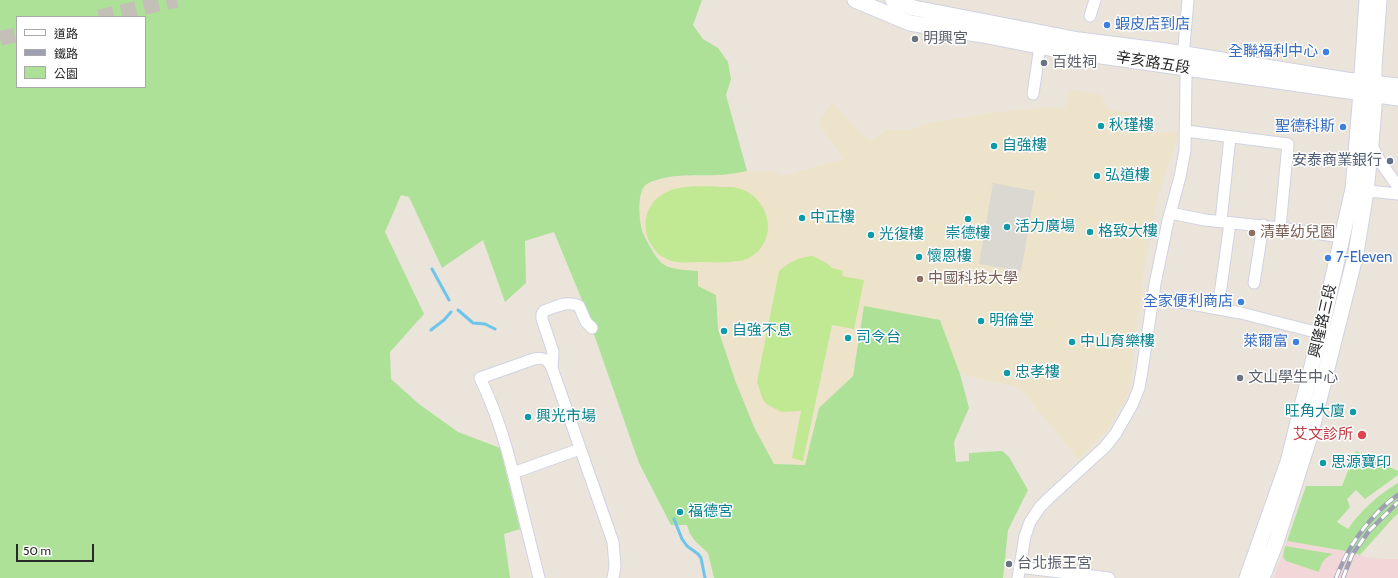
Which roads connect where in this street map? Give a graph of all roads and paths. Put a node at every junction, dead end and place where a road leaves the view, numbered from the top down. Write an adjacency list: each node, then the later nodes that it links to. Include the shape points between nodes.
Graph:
1 (855, 0): 8 (main road, 辛亥路五段, via 910,23)
2 (893, 0): 9 (main road, 辛亥路五段, via 914,8)
3 (1095, 0): 7 (street)
4 (1188, 0): 9 (street)
5 (1367, 0): 11 (main road)
6 (1379, 0): 11 (main road)
7 (1090, 16)
8 (1040, 46): 9 (main road, 辛亥路五段); 12 (street)
9 (1185, 61): 11 (main road, 辛亥路五段); 14 (street)
10 (1398, 86): 11 (main road)
11 (1368, 87): 13 (main road); 16 (main road, 興隆路三段); 18 (main road, 興隆路三段)
12 (1033, 94)
13 (1398, 98)
14 (1186, 131): 15 (street); 20 (street, via 1183,162)
15 (1230, 137): 21 (street); 23 (street, via 1288,144)
16 (1371, 144): 17 (street); 18 (main road, 興隆路三段)
17 (1398, 187)
18 (1360, 190): 19 (street); 24 (main road, 興隆路三段); 30 (main road, 興隆路三段, via 1356,253)
19 (1398, 194)
20 (1170, 213): 21 (street); 26 (street)
21 (1226, 222): 22 (street); 27 (street)
22 (1262, 225): 23 (street); 25 (street)
23 (1280, 228): 24 (street)
24 (1342, 237): 29 (main road, 興隆路三段)
25 (1254, 283)
26 (1153, 297): 27 (street); 34 (street, via 1139,388 1125,420 1105,447 1049,498 1030,522)
27 (1218, 309): 29 (street)
28 (592, 328): 31 (street, via 586,322 579,306 574,303 544,311 542,319 553,352)
29 (1320, 334): 30 (street); 38 (main road, 興隆路三段, via 1288,462)
30 (1335, 338): 39 (main road, 興隆路三段, via 1310,436)
31 (552, 368): 32 (street); 33 (street, via 547,360 540,358 480,378 499,424)
32 (580, 449): 33 (street); 36 (street, via 613,542)
33 (513, 473): 35 (street)
34 (1019, 573): 37 (street)
35 (539, 578)
36 (613, 578)
37 (1109, 578)
38 (1247, 578)
39 (1262, 578)

